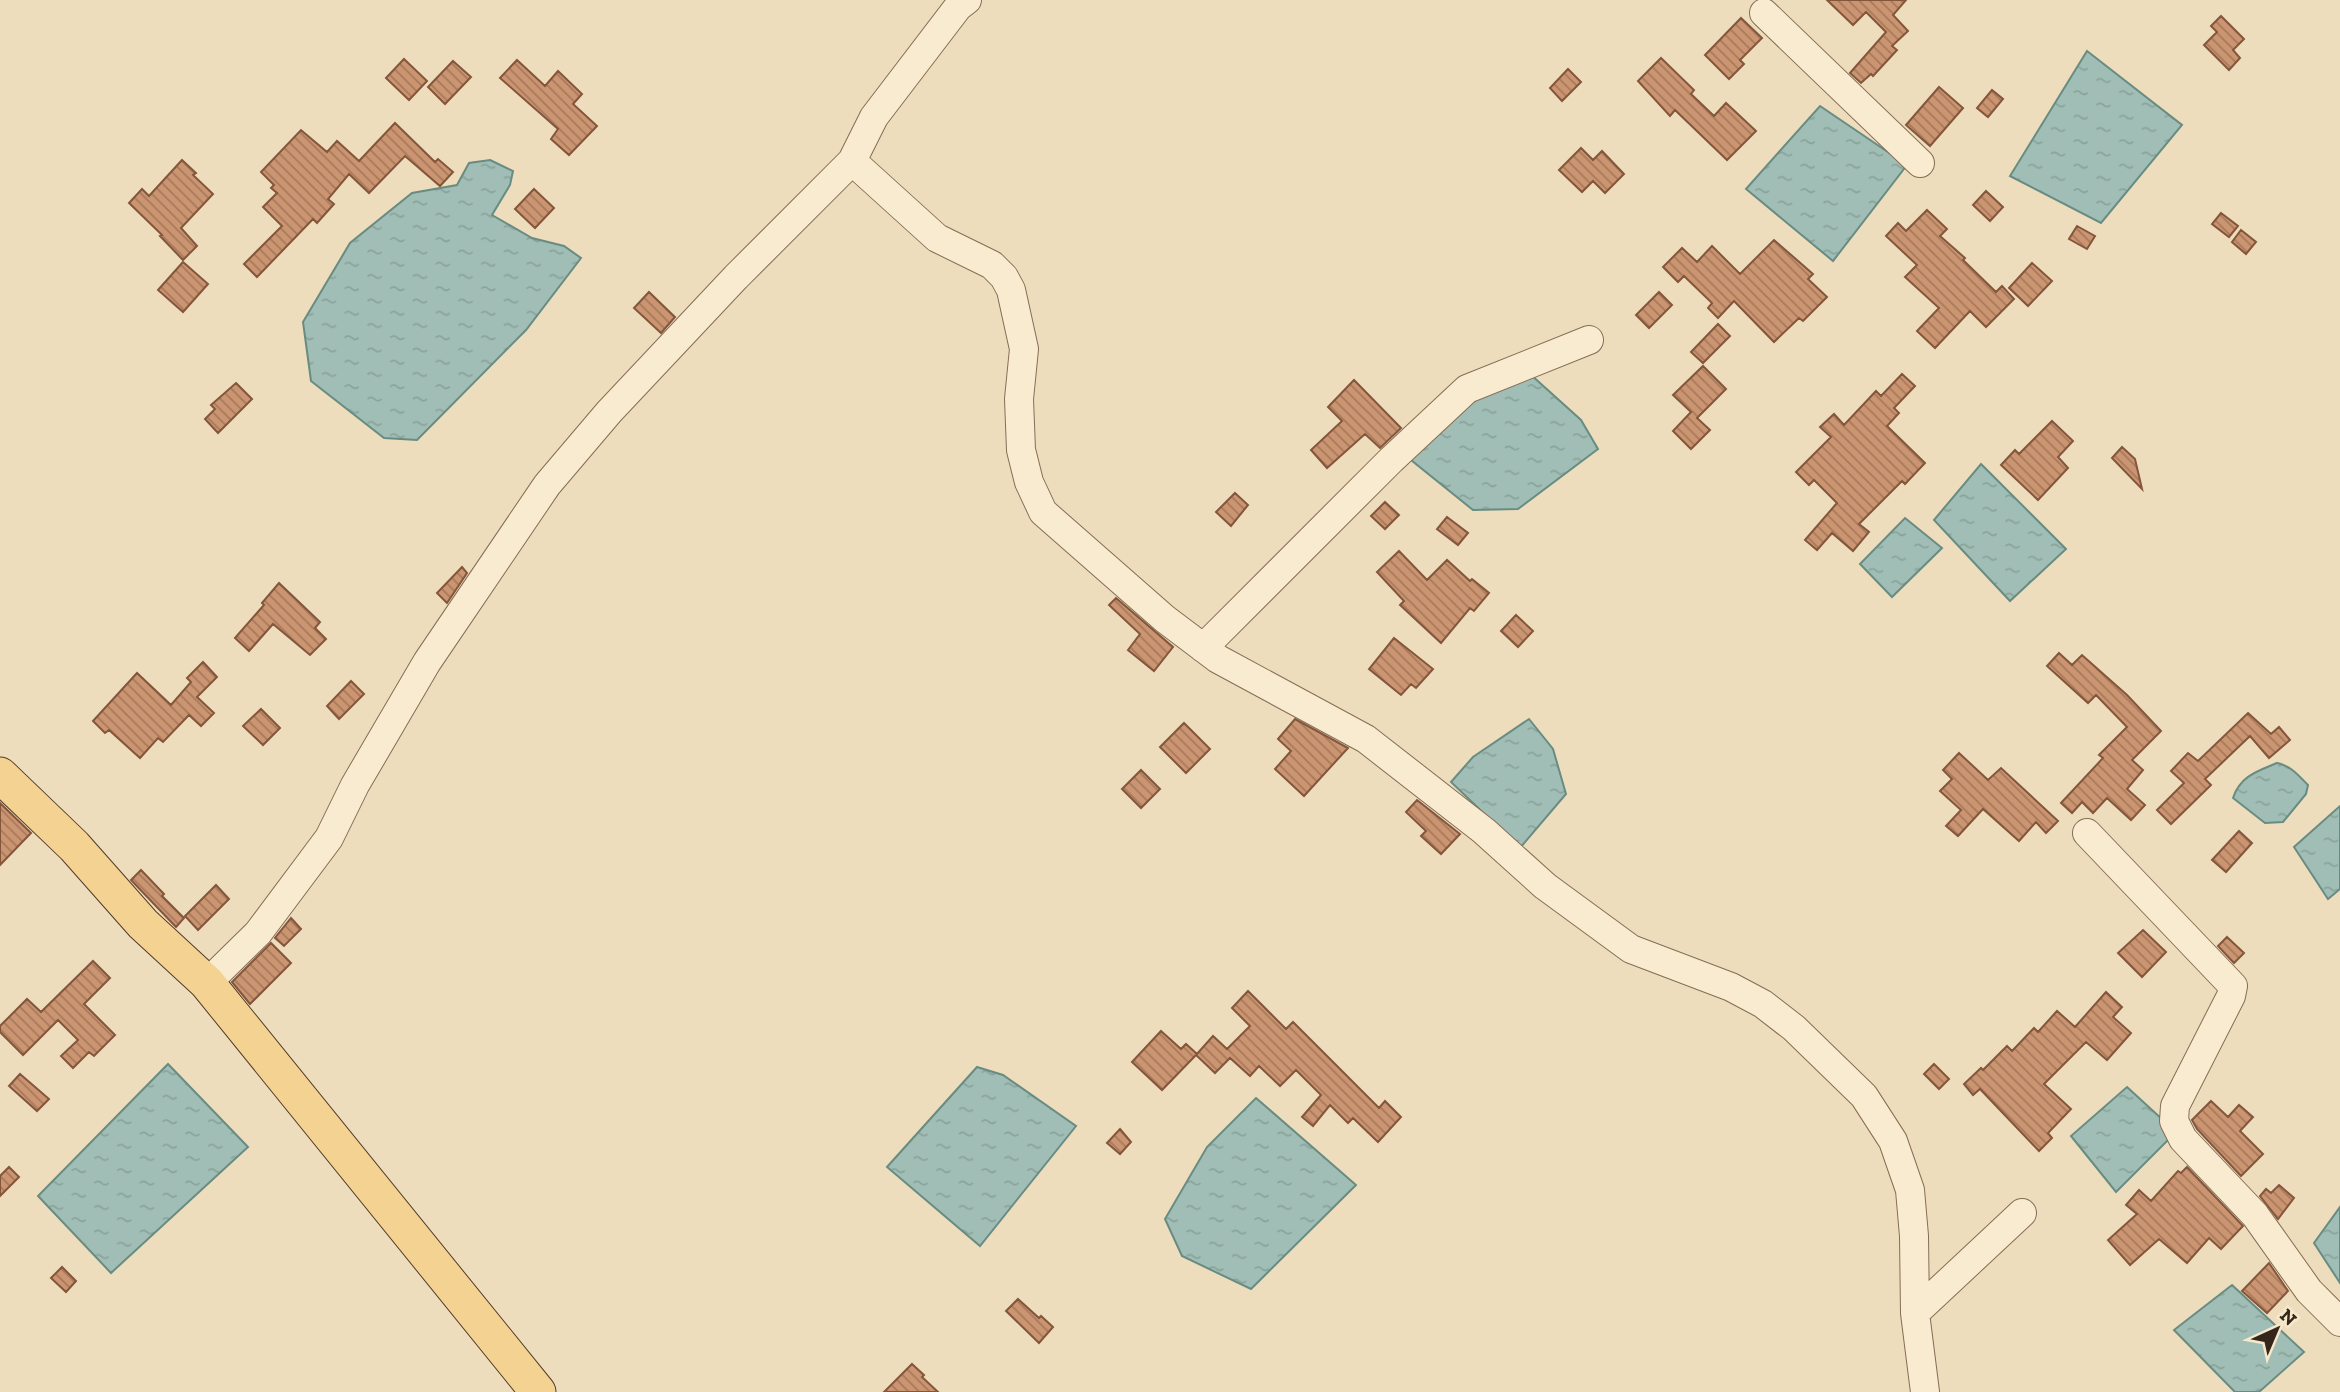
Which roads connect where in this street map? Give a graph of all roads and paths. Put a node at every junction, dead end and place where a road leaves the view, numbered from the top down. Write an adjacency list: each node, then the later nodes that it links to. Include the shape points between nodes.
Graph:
1 (967, 0): 3 (street, via 882,107)
2 (1764, 4): 4 (street)
3 (852, 161): 6 (street, via 937,238 992,265 1004,277 1012,290 1024,349 1019,399 1021,450 1043,512); 9 (street, via 736,276 547,485 427,662 329,838 258,933)
4 (1920, 163)
5 (1589, 340): 6 (street, via 1468,389)
6 (1203, 648): 11 (street, via 1366,739 1484,831 1545,886 1631,949 1731,987 1794,1028 1864,1096 1892,1142 1910,1190)
7 (0, 775): 9 (main road)
8 (2087, 833): 12 (street, via 2233,986 2175,1106 2174,1121 2183,1139 2255,1215 2309,1291)
9 (206, 983): 13 (main road)
10 (2022, 1213): 11 (street)
11 (1915, 1313): 14 (street)
12 (2340, 1322)
13 (538, 1392)
14 (1925, 1392)

